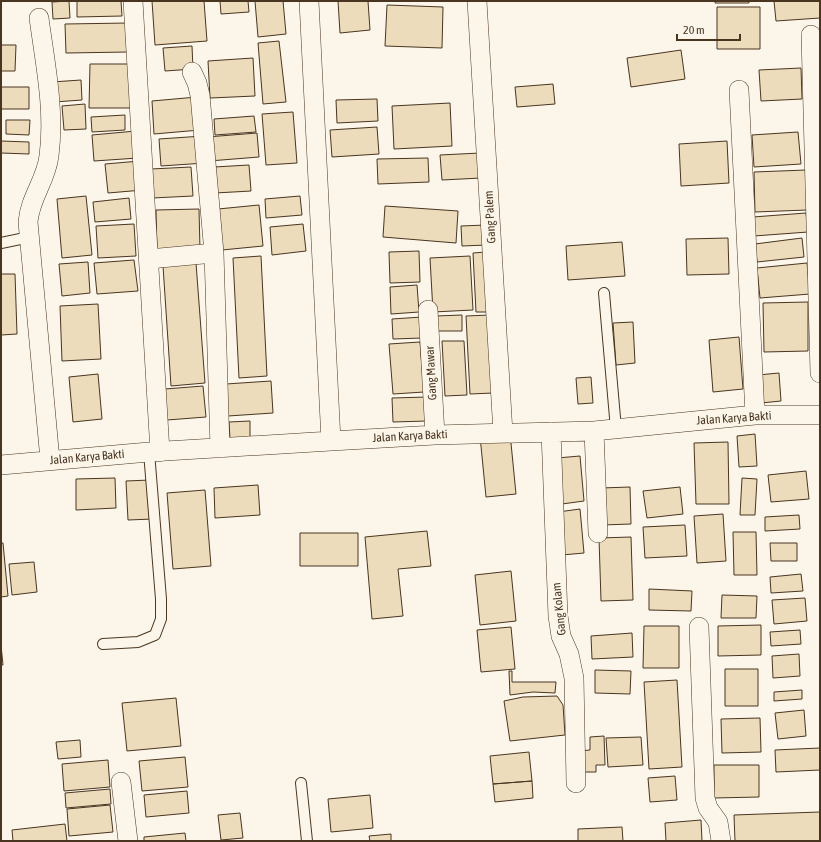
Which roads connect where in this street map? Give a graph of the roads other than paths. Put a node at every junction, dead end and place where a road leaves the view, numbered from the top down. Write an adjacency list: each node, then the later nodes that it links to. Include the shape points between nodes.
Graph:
1 (133, 1): 11 (street)
2 (309, 1): 22 (street)
3 (477, 1): 20 (street, Gang Palem)
4 (39, 18): 8 (street, via 50,105 49,156 43,182 29,211)
5 (811, 35): 14 (street)
6 (192, 72): 10 (street, via 200,95)
7 (739, 90): 15 (street)
8 (30, 237): 9 (lane); 25 (street)
9 (1, 243)
10 (214, 253): 11 (street); 23 (street)
11 (149, 259): 24 (street)
12 (604, 293): 17 (lane)
13 (428, 310): 21 (street, Gang Mawar)
14 (820, 373)
15 (755, 415): 16 (street, Jalan Karya Bakti); 17 (street, Jalan Karya Bakti)
16 (820, 415)
17 (616, 429): 18 (street, Jalan Karya Bakti)
18 (594, 431): 19 (street, Jalan Karya Bakti); 27 (street)
19 (551, 432): 20 (street, Jalan Karya Bakti); 32 (street, Gang Kolam, via 558,616 561,636 569,654 574,678)
20 (503, 433): 21 (street, Jalan Karya Bakti)
21 (435, 435): 22 (street, Jalan Karya Bakti)
22 (331, 440): 23 (street, Jalan Karya Bakti)
23 (220, 448): 24 (street, Jalan Karya Bakti)
24 (154, 452): 25 (street, Jalan Karya Bakti); 29 (lane, via 161,619 155,635 138,642)
25 (50, 460): 26 (street, Jalan Karya Bakti)
26 (1, 465)
27 (598, 533)
28 (699, 627): 35 (street, via 705,798 708,808 718,822)
29 (103, 644)
30 (121, 782): 33 (street)
31 (301, 783): 34 (lane)
32 (576, 783)
33 (128, 841)
34 (307, 841)
35 (721, 841)

